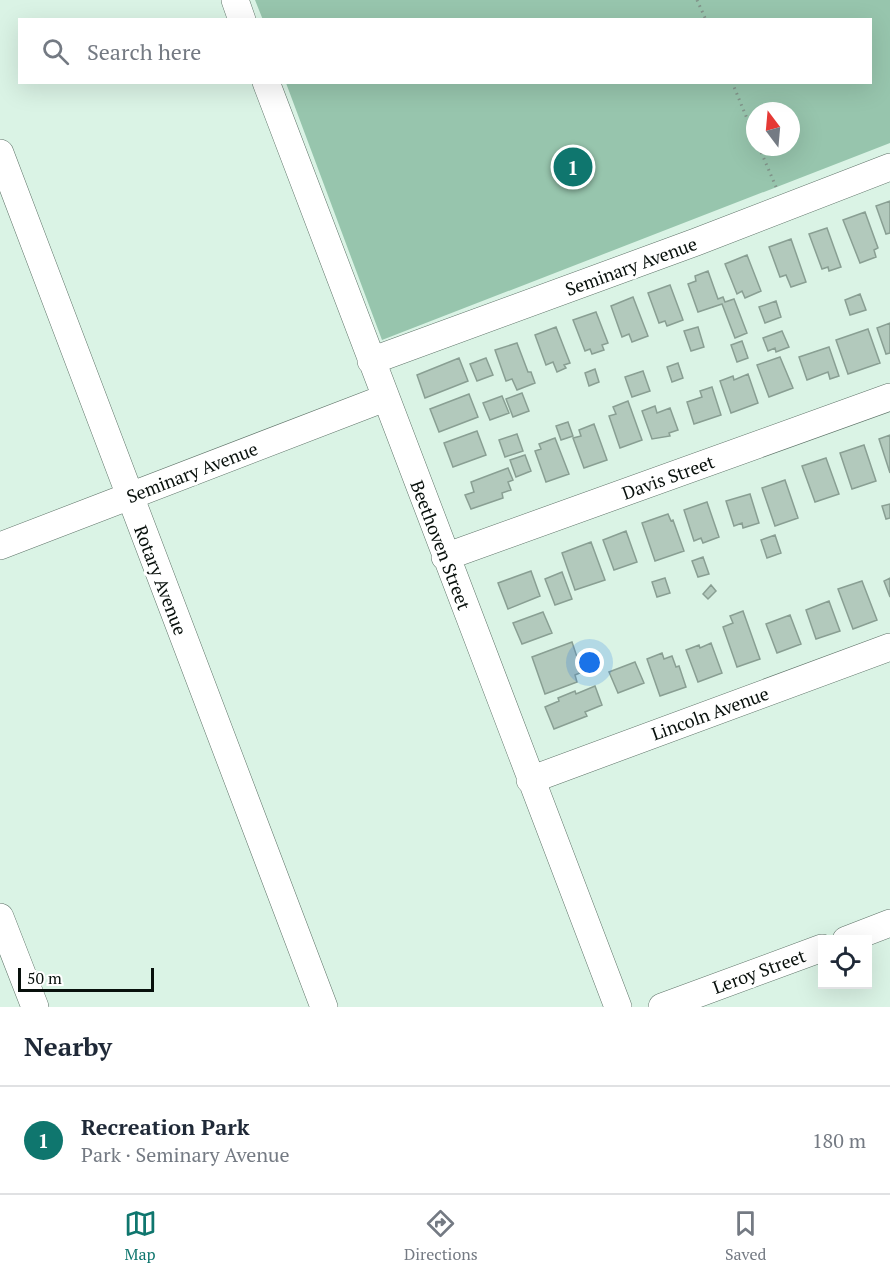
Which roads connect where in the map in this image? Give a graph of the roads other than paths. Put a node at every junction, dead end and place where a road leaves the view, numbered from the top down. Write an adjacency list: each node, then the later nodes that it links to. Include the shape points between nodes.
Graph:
1 (235, 0): 2 (street)
2 (241, 18)
3 (267, 84): 6 (street, Beethoven Street)
4 (0, 153): 9 (street, Rotary Avenue)
5 (890, 167): 6 (street, Seminary Avenue)
6 (371, 361): 8 (street, Beethoven Street)
7 (890, 397): 11 (street, Davis Street)
8 (385, 398): 9 (street, Seminary Avenue); 11 (street, Beethoven Street)
9 (129, 497): 10 (street, Seminary Avenue); 19 (street, Rotary Avenue)
10 (0, 546)
11 (445, 557): 13 (street, Beethoven Street)
12 (890, 647): 13 (street, Lincoln Avenue)
13 (530, 780): 20 (street, Beethoven Street)
14 (0, 917): 18 (street)
15 (890, 923): 16 (street)
16 (857, 935)
17 (818, 949): 21 (street, Leroy Street)
18 (35, 1007)
19 (324, 1007)
20 (618, 1007)
21 (662, 1007)

